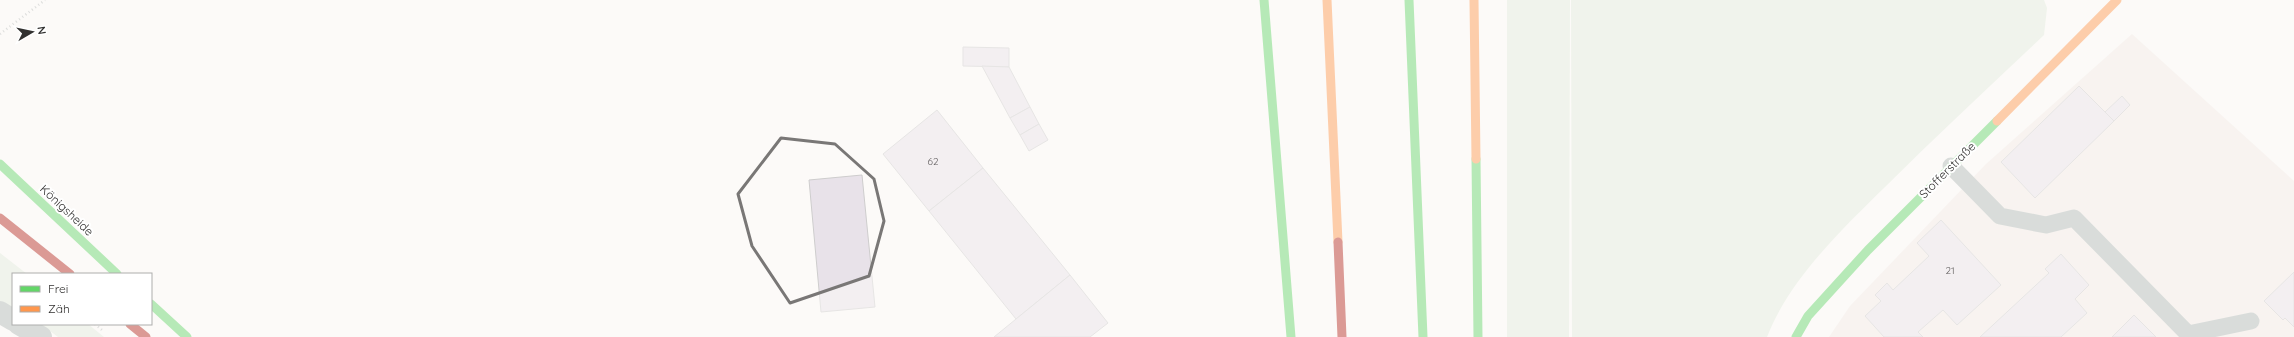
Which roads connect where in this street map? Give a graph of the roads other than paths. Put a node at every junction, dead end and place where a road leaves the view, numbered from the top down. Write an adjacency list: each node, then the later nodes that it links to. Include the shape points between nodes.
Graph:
1 (1264, 0): 20 (main road)
2 (1327, 0): 21 (main road)
3 (1409, 0): 22 (main road)
4 (1474, 0): 23 (main road)
5 (2107, 3): 7 (main road, Stofferstraße)
6 (0, 164): 10 (main road, Königsheide)
7 (1951, 166): 14 (lane, via 2000,216 2046,226 2074,218 2188,334); 24 (main road, Stofferstraße, via 1868,250 1808,316)
8 (0, 218): 9 (main road)
9 (69, 273)
10 (117, 273)
11 (152, 305): 19 (main road)
12 (0, 312): 13 (street)
13 (12, 319)
14 (2251, 321)
15 (21, 325): 17 (street)
16 (131, 325): 18 (main road)
17 (41, 337)
18 (146, 337)
19 (187, 337)
20 (1291, 337)
21 (1342, 337)
22 (1423, 337)
23 (1478, 337)
24 (1796, 337)

